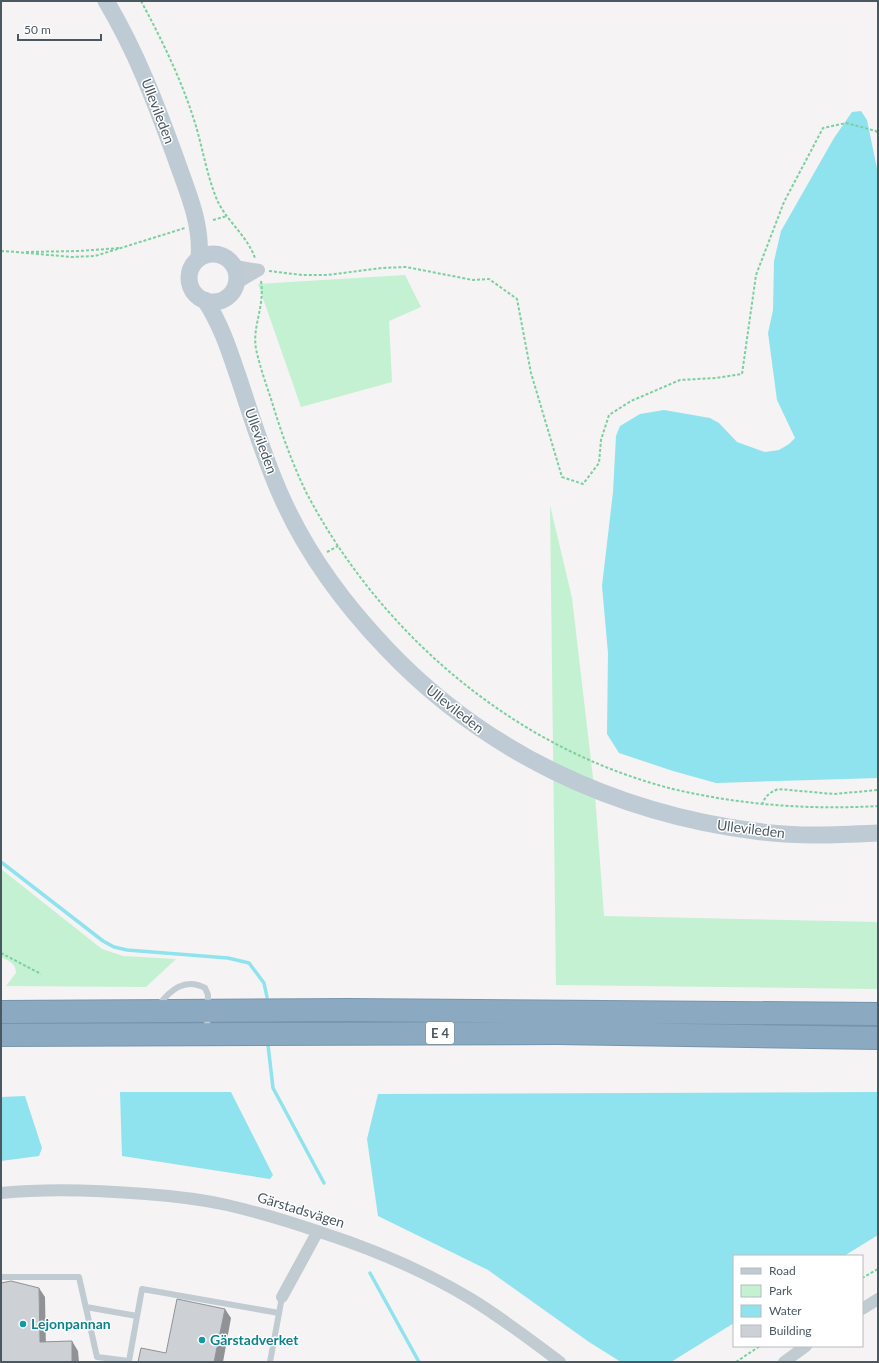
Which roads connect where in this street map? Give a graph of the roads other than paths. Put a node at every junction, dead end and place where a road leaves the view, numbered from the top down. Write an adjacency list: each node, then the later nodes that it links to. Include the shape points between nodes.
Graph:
1 (106, 1): 2 (main road, Ullevileden, via 140,64)
2 (199, 224): 3 (main road, Ullevileden); 4 (main road, Ullevileden)
3 (218, 254): 4 (main road); 5 (main road, via 225,256)
4 (199, 258): 8 (main road, via 191,268 189,281 194,293)
5 (235, 266): 6 (main road); 6 (street, via 258,269)
6 (237, 283): 7 (main road, via 233,292)
7 (225, 299): 8 (main road, via 215,302); 9 (main road, Ullevileden, via 222,314)
8 (205, 300): 9 (main road, Ullevileden)
9 (223, 332): 10 (main road, Ullevileden, via 282,498 314,559 373,634 409,672 447,704 492,738 538,764 621,801 717,826 757,832 806,835)
10 (878, 832)
11 (208, 1010): 12 (highway, E 4); 13 (highway, E 4); 14 (lane)
12 (1, 1012)
13 (878, 1014)
14 (207, 1034): 15 (highway, E 4); 16 (highway, E 4, via 541,1033)
15 (1, 1035)
16 (878, 1038)
17 (1, 1193): 18 (street, Gärstadsvägen, via 95,1190 179,1197 273,1216)
18 (318, 1231): 20 (street); 28 (street, Gärstadsvägen, via 351,1241 406,1264 470,1298)
19 (1, 1277): 22 (lane, via 79,1277)
20 (282, 1297): 24 (lane)
21 (878, 1299): 23 (street)
22 (86, 1306): 25 (lane); 25 (lane, via 97,1357 129,1361)
23 (863, 1308)
24 (279, 1313): 25 (lane, via 142,1289); 27 (lane)
25 (137, 1316)
26 (805, 1347): 29 (street)
27 (270, 1362)
28 (560, 1362)
29 (784, 1362)

